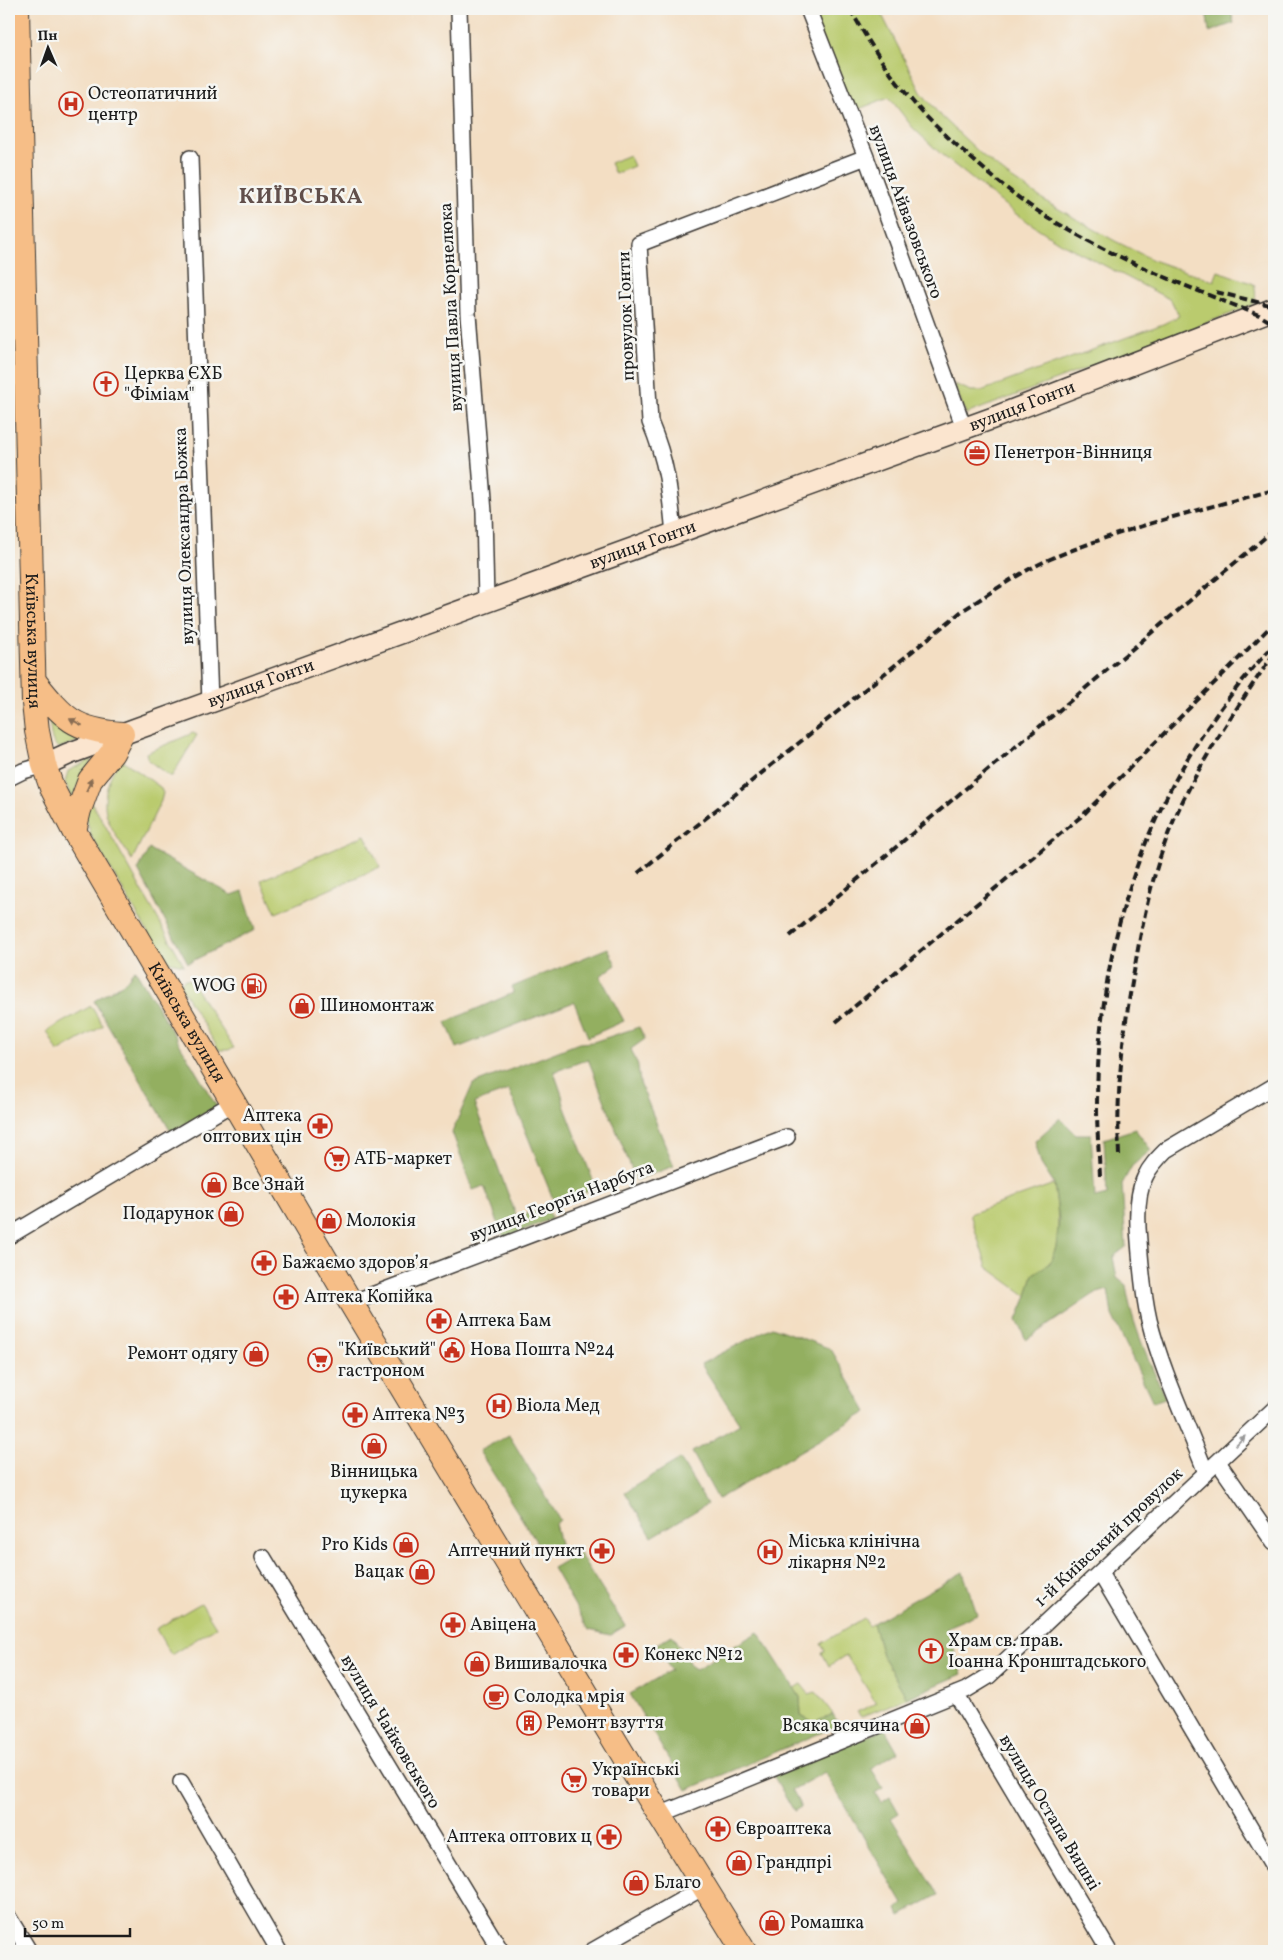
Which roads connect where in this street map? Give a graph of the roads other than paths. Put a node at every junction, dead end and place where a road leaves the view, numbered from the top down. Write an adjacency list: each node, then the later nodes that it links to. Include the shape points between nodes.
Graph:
1 (17, 9): 10 (main road, Київська вулиця)
2 (459, 9): 9 (street, вулиця Павла Корнелюка, via 468,314 484,512)
3 (808, 9): 5 (street, вулиця Айвазовського)
4 (190, 158): 11 (street, вулиця Олександра Божка)
5 (866, 158): 7 (street, вулиця Айвазовського); 8 (street, провулок Гонти, via 639,244 650,422 661,447 669,482)
6 (1273, 311): 7 (street, вулиця Гонти)
7 (964, 428): 8 (street, вулиця Гонти)
8 (674, 534): 9 (street, вулиця Гонти)
9 (486, 602): 11 (street, вулиця Гонти)
10 (34, 681): 12 (main road, one-way to 10, via 76,725); 13 (main road, Київська вулиця, via 37,731)
11 (210, 702): 12 (street, вулиця Гонти)
12 (122, 734): 13 (street, вулиця Гонти); 15 (main road, one-way to 12, via 90,780 112,753)
13 (44, 765): 14 (street, вулиця Гонти); 15 (main road, Київська вулиця)
14 (9, 778)
15 (74, 832): 17 (main road, Київська вулиця)
16 (1274, 1086): 23 (street, via 1166,1150 1144,1178 1140,1200 1141,1267 1150,1322)
17 (233, 1103): 19 (street); 20 (main road, Київська вулиця)
18 (787, 1137): 20 (street, вулиця Георгія Нарбута)
19 (9, 1236)
20 (351, 1303): 29 (main road, Київська вулиця)
21 (1274, 1409): 22 (street, 1-й Київський провулок, one-way to 21)
22 (1218, 1462): 23 (street, 1-й Київський провулок); 24 (street)
23 (1206, 1473): 26 (street, 1-й Київський провулок)
24 (1274, 1543)
25 (263, 1557): 35 (street, вулиця Чайковського)
26 (1100, 1573): 27 (street, 1-й Київський провулок, via 989,1676); 30 (street)
27 (956, 1694): 29 (street, 1-й Київський провулок); 38 (street, вулиця Остапа Вишні)
28 (181, 1782): 34 (street)
29 (660, 1815): 31 (main road, Київська вулиця)
30 (1274, 1868)
31 (704, 1887): 36 (street); 37 (main road, Київська вулиця)
32 (9, 1918): 33 (street)
33 (29, 1951)
34 (279, 1951)
35 (501, 1951)
36 (592, 1951)
37 (744, 1951)
38 (1109, 1951)

